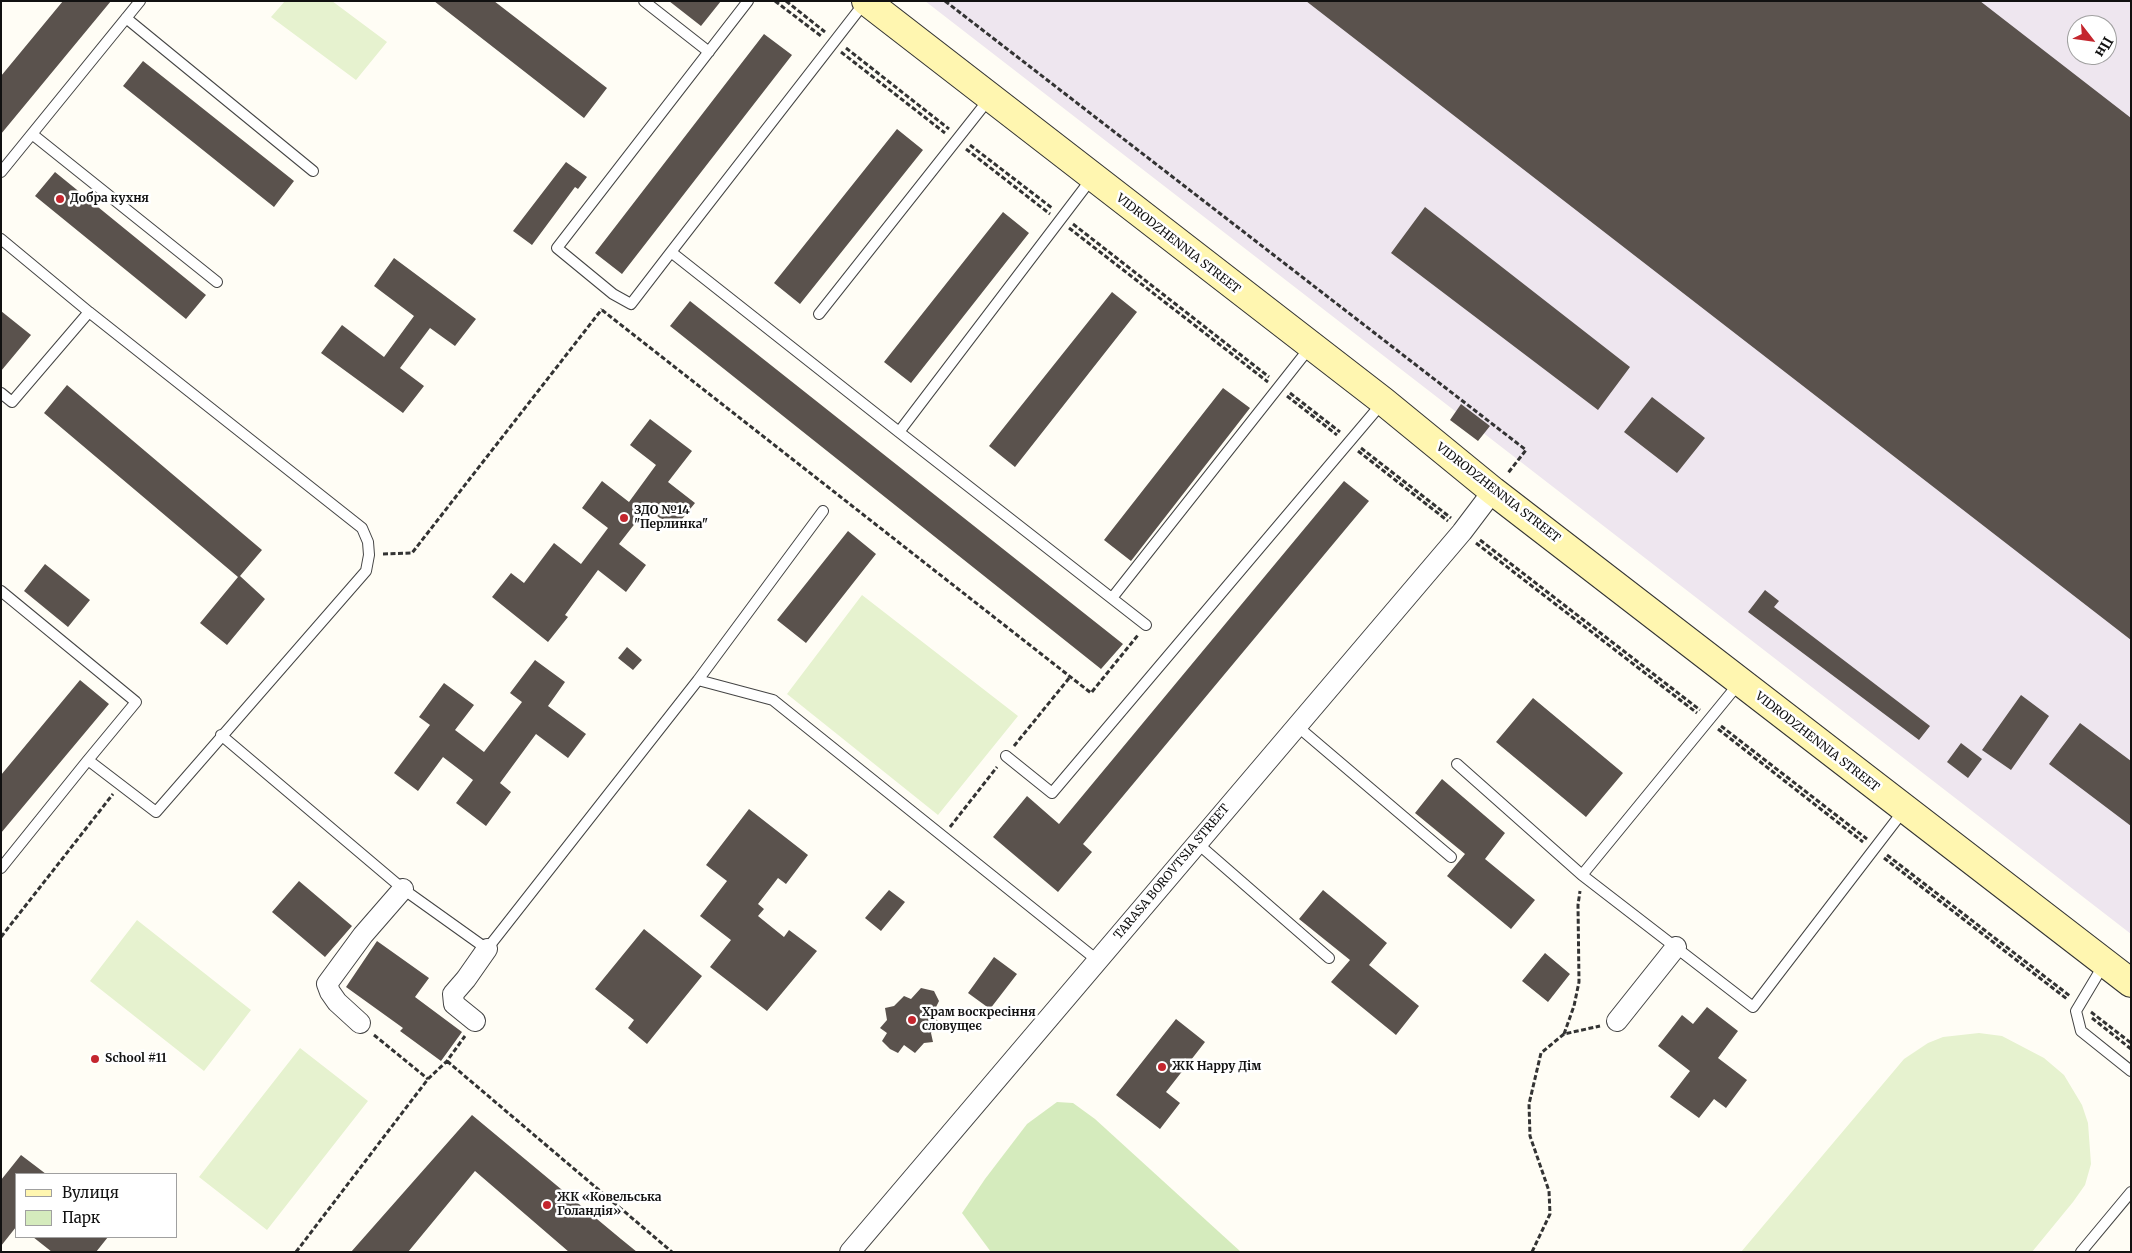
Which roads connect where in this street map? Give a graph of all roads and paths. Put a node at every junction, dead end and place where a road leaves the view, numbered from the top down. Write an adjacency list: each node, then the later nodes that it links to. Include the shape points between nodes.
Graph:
1 (140, 1): 6 (lane)
2 (644, 1): 7 (lane)
3 (748, 1): 7 (lane)
4 (866, 1): 8 (street, VIDRODZHENNIA STREET); 14 (lane)
5 (945, 1): 24 (path, via 1526,450)
6 (126, 18): 9 (lane); 10 (lane)
7 (709, 52): 16 (lane, via 557,248)
8 (990, 98): 12 (street, VIDRODZHENNIA STREET); 19 (lane)
9 (32, 134): 11 (lane); 15 (lane)
10 (313, 171)
11 (1, 172)
12 (1092, 178): 20 (street, VIDRODZHENNIA STREET); 23 (lane)
13 (1, 239): 18 (lane)
14 (671, 252): 16 (lane, via 631,304); 23 (lane)
15 (217, 282)
16 (613, 294): 17 (path)
17 (602, 310): 26 (path, via 412,552); 29 (path, via 1091,693)
18 (90, 312): 21 (lane, via 12,402); 26 (lane, via 362,528)
19 (820, 314)
20 (1311, 346): 22 (street, VIDRODZHENNIA STREET); 28 (lane)
21 (1, 393)
22 (1383, 402): 24 (street, VIDRODZHENNIA STREET); 34 (lane, via 1052,793)
23 (899, 432): 28 (lane)
24 (1494, 491): 31 (street, VIDRODZHENNIA STREET); 32 (street, TARASA BOROVTSIA STREET)
25 (823, 511): 30 (lane)
26 (369, 555): 33 (lane, via 366,571)
27 (1, 592): 35 (lane, via 136,702)
28 (1112, 598): 29 (lane)
29 (1146, 625)
30 (698, 680): 46 (lane); 48 (lane, via 772,700)
31 (1740, 681): 38 (street, VIDRODZHENNIA STREET); 42 (lane)
32 (1297, 726): 39 (street, TARASA BOROVTSIA STREET); 40 (lane)
33 (221, 735): 37 (lane, via 156,812); 43 (lane)
34 (1006, 756)
35 (88, 760): 37 (lane); 41 (lane)
36 (1457, 764): 42 (lane)
37 (121, 784): 44 (path)
38 (1904, 810): 45 (lane, via 1753,1007); 49 (street, VIDRODZHENNIA STREET)
39 (1196, 843): 47 (lane); 48 (street, TARASA BOROVTSIA STREET)
40 (1450, 857)
41 (1, 868)
42 (1582, 875): 45 (lane); 54 (path, via 1578,905 1579,982)
43 (404, 889): 46 (lane); 53 (street, via 327,984 337,1002)
44 (1, 937)
45 (1676, 947): 52 (street)
46 (487, 949): 51 (street, via 453,994 454,1004)
47 (1329, 958)
48 (1097, 960): 61 (street, TARASA BOROVTSIA STREET)
49 (2105, 964): 50 (street, VIDRODZHENNIA STREET); 56 (lane, via 2076,1011 2082,1031)
50 (2131, 983)
51 (475, 1021): 55 (path)
52 (1617, 1021): 54 (path)
53 (360, 1023): 57 (path)
54 (1564, 1034): 62 (path, via 1541,1053 1528,1104 1530,1136 1549,1191 1550,1214)
55 (447, 1061): 57 (path); 60 (path)
56 (2131, 1071)
57 (428, 1079): 59 (path)
58 (2131, 1192): 63 (lane)
59 (296, 1252)
60 (672, 1252)
61 (850, 1252)
62 (1532, 1252)
63 (2081, 1252)

